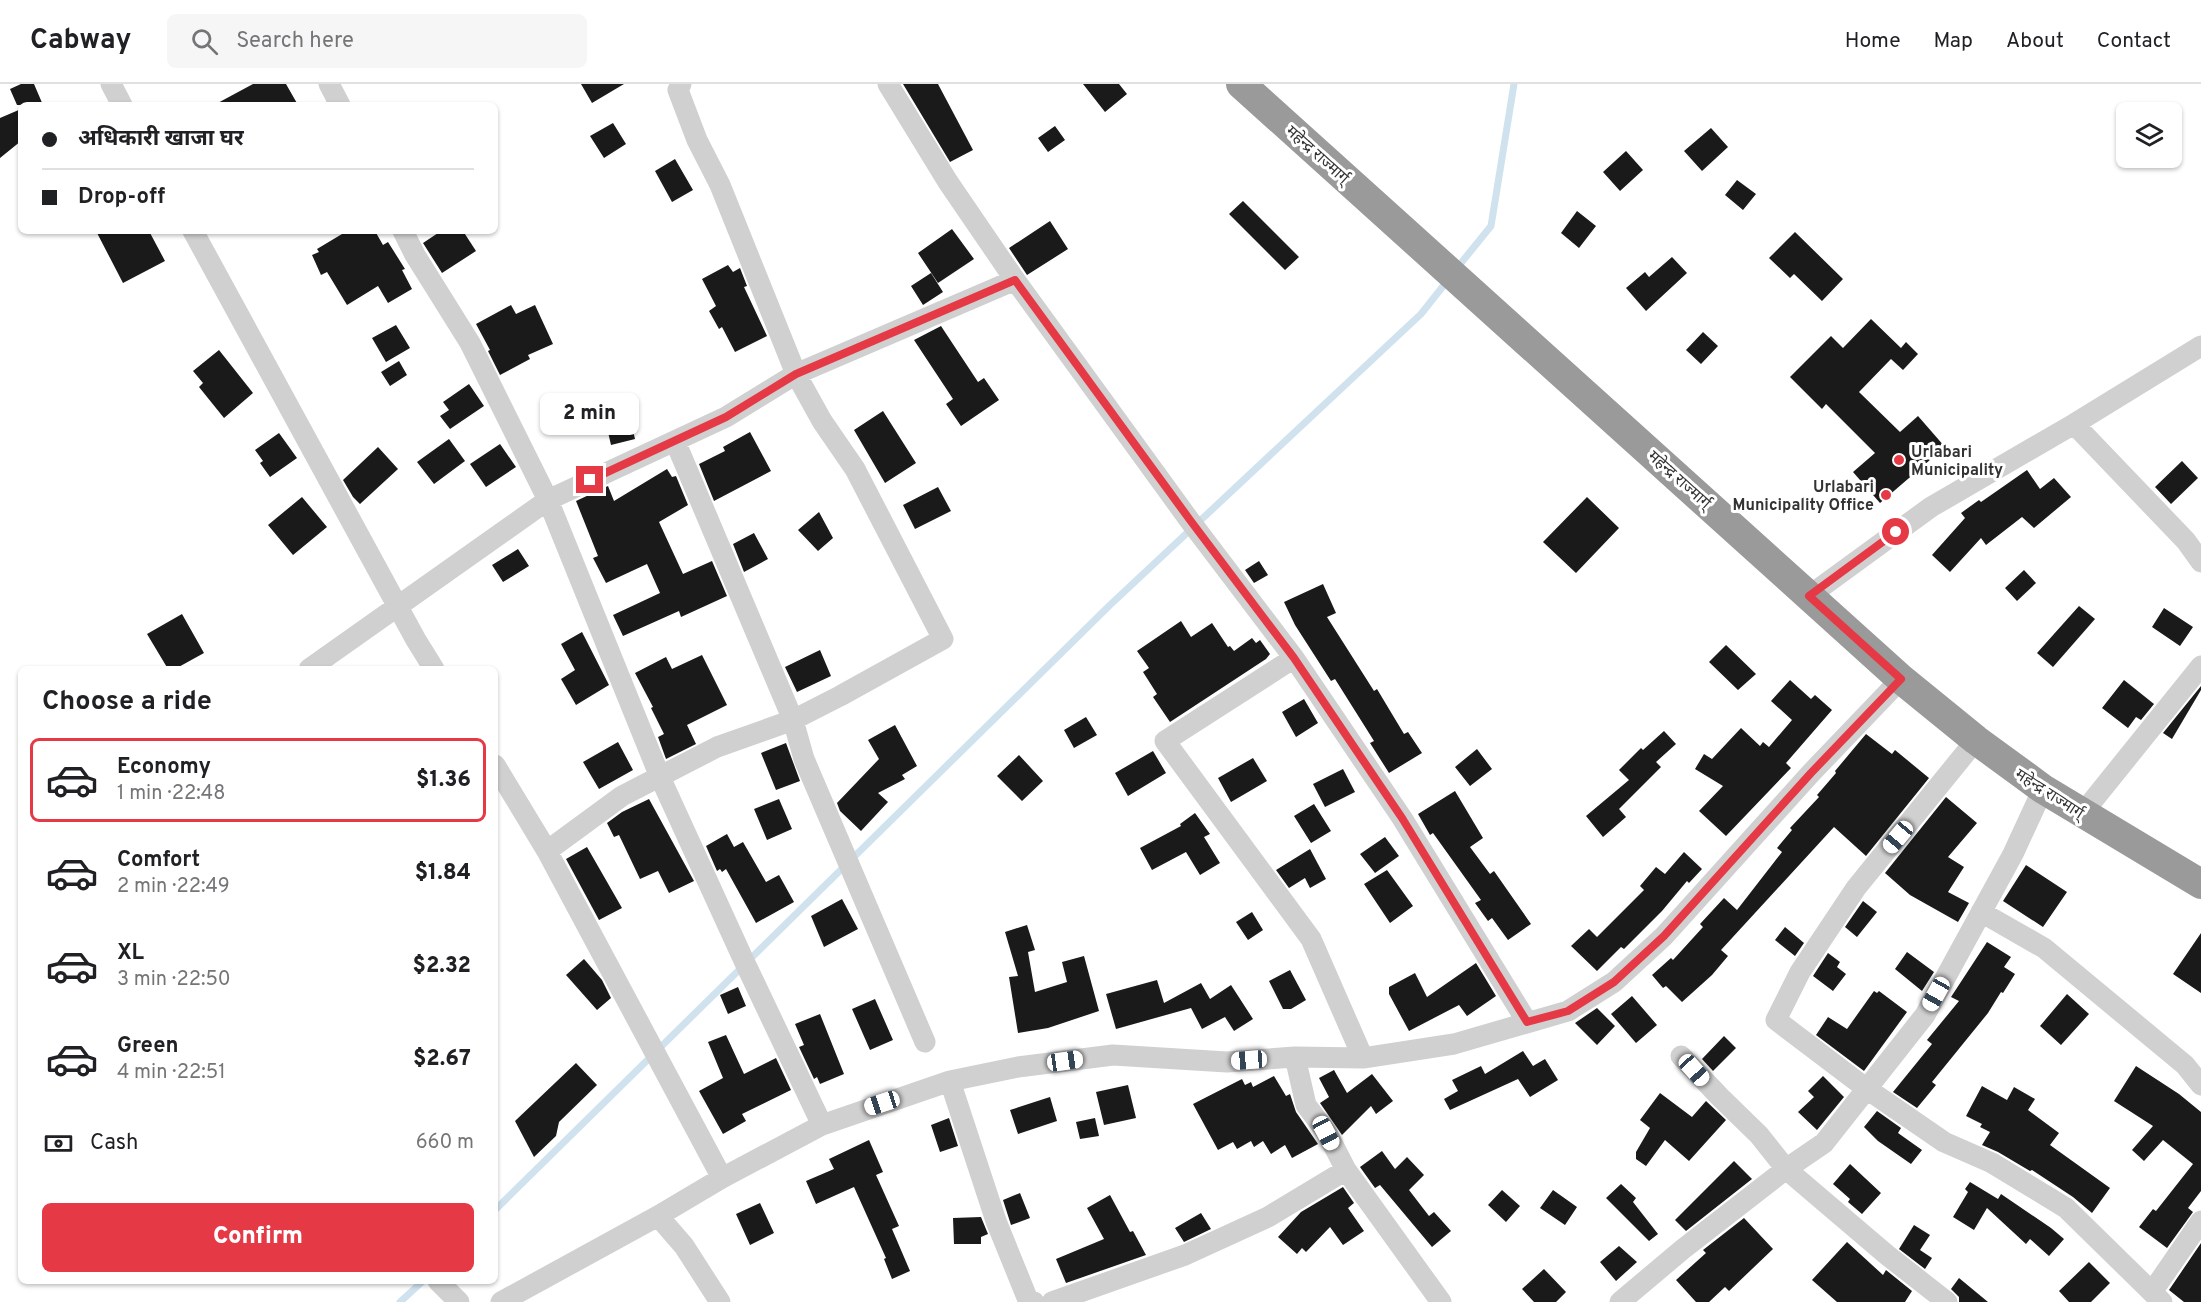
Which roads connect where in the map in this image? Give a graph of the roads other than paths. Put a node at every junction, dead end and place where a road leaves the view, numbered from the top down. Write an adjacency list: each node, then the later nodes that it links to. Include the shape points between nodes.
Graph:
1 (111, 84): 6 (street)
2 (329, 84): 7 (street)
3 (681, 84): 12 (street, via 678,90 697,140 720,186)
4 (888, 84): 10 (street)
5 (1241, 84): 17 (highway, महेन्द्र राज्मार्ग्)
6 (120, 102)
7 (338, 102)
8 (195, 234): 18 (street)
9 (404, 234): 15 (street, via 470,343)
10 (1015, 280): 12 (street); 19 (street)
11 (2201, 346): 13 (street)
12 (796, 374): 14 (street, via 726,417); 24 (street, via 855,469 943,639)
13 (2074, 424): 16 (street, via 2186,541); 17 (street, via 1931,507)
14 (675, 441): 15 (street); 24 (street)
15 (548, 500): 18 (street); 27 (street)
16 (2201, 562)
17 (1809, 596): 23 (highway, महेन्द्र राज्मार्ग्)
18 (398, 606): 20 (street); 21 (street)
19 (1294, 658): 33 (street, via 1402,818); 37 (street, via 1165,741 1311,939)
20 (313, 666)
21 (432, 666)
22 (2201, 666): 29 (street)
23 (1901, 679): 25 (highway, महेन्द्र राज्मार्ग्); 33 (street, via 1664,936 1614,982 1568,1011)
24 (793, 720): 27 (street, via 717,747); 34 (street, via 804,759)
25 (1976, 740): 28 (highway, महेन्द्र राज्मार्ग्); 40 (street, via 1856,888 1800,972 1776,1020)
26 (498, 770): 30 (street)
27 (660, 777): 30 (street, via 622,796); 41 (street)
28 (2043, 789): 29 (highway, महेन्द्र राज्मार्ग्); 32 (street)
29 (2082, 814): 31 (highway, महेन्द्र राज्मार्ग्)
30 (547, 851): 44 (street)
31 (2201, 884)
32 (1981, 912): 39 (street, via 2044,948 2185,1065); 40 (street, via 1925,1015)
33 (1527, 1022): 37 (street, via 1454,1044)
34 (925, 1041)
35 (1682, 1056): 42 (street, via 1759,1135)
36 (1295, 1057): 37 (street); 38 (street, via 1227,1062 1113,1055 1018,1067); 43 (street, via 1306,1105)
37 (1363, 1058)
38 (950, 1081): 41 (street); 52 (street, via 996,1221 1028,1300)
39 (2201, 1085)
40 (1867, 1089): 42 (street, via 1824,1143); 48 (street, via 1944,1142 1992,1163 2066,1208)
41 (822, 1125): 44 (street)
42 (1786, 1169): 55 (street); 56 (street)
43 (1346, 1170): 53 (street, via 1268,1217 1196,1250); 54 (street)
44 (722, 1178): 45 (street)
45 (658, 1216): 50 (street); 51 (street, via 684,1246)
46 (2201, 1221): 48 (street)
47 (441, 1284): 49 (street)
48 (2157, 1297)
49 (459, 1302)
50 (501, 1302)
51 (720, 1302)
52 (1034, 1302)
53 (1052, 1302)
54 (1441, 1302)
55 (1620, 1302)
56 (1947, 1302)

